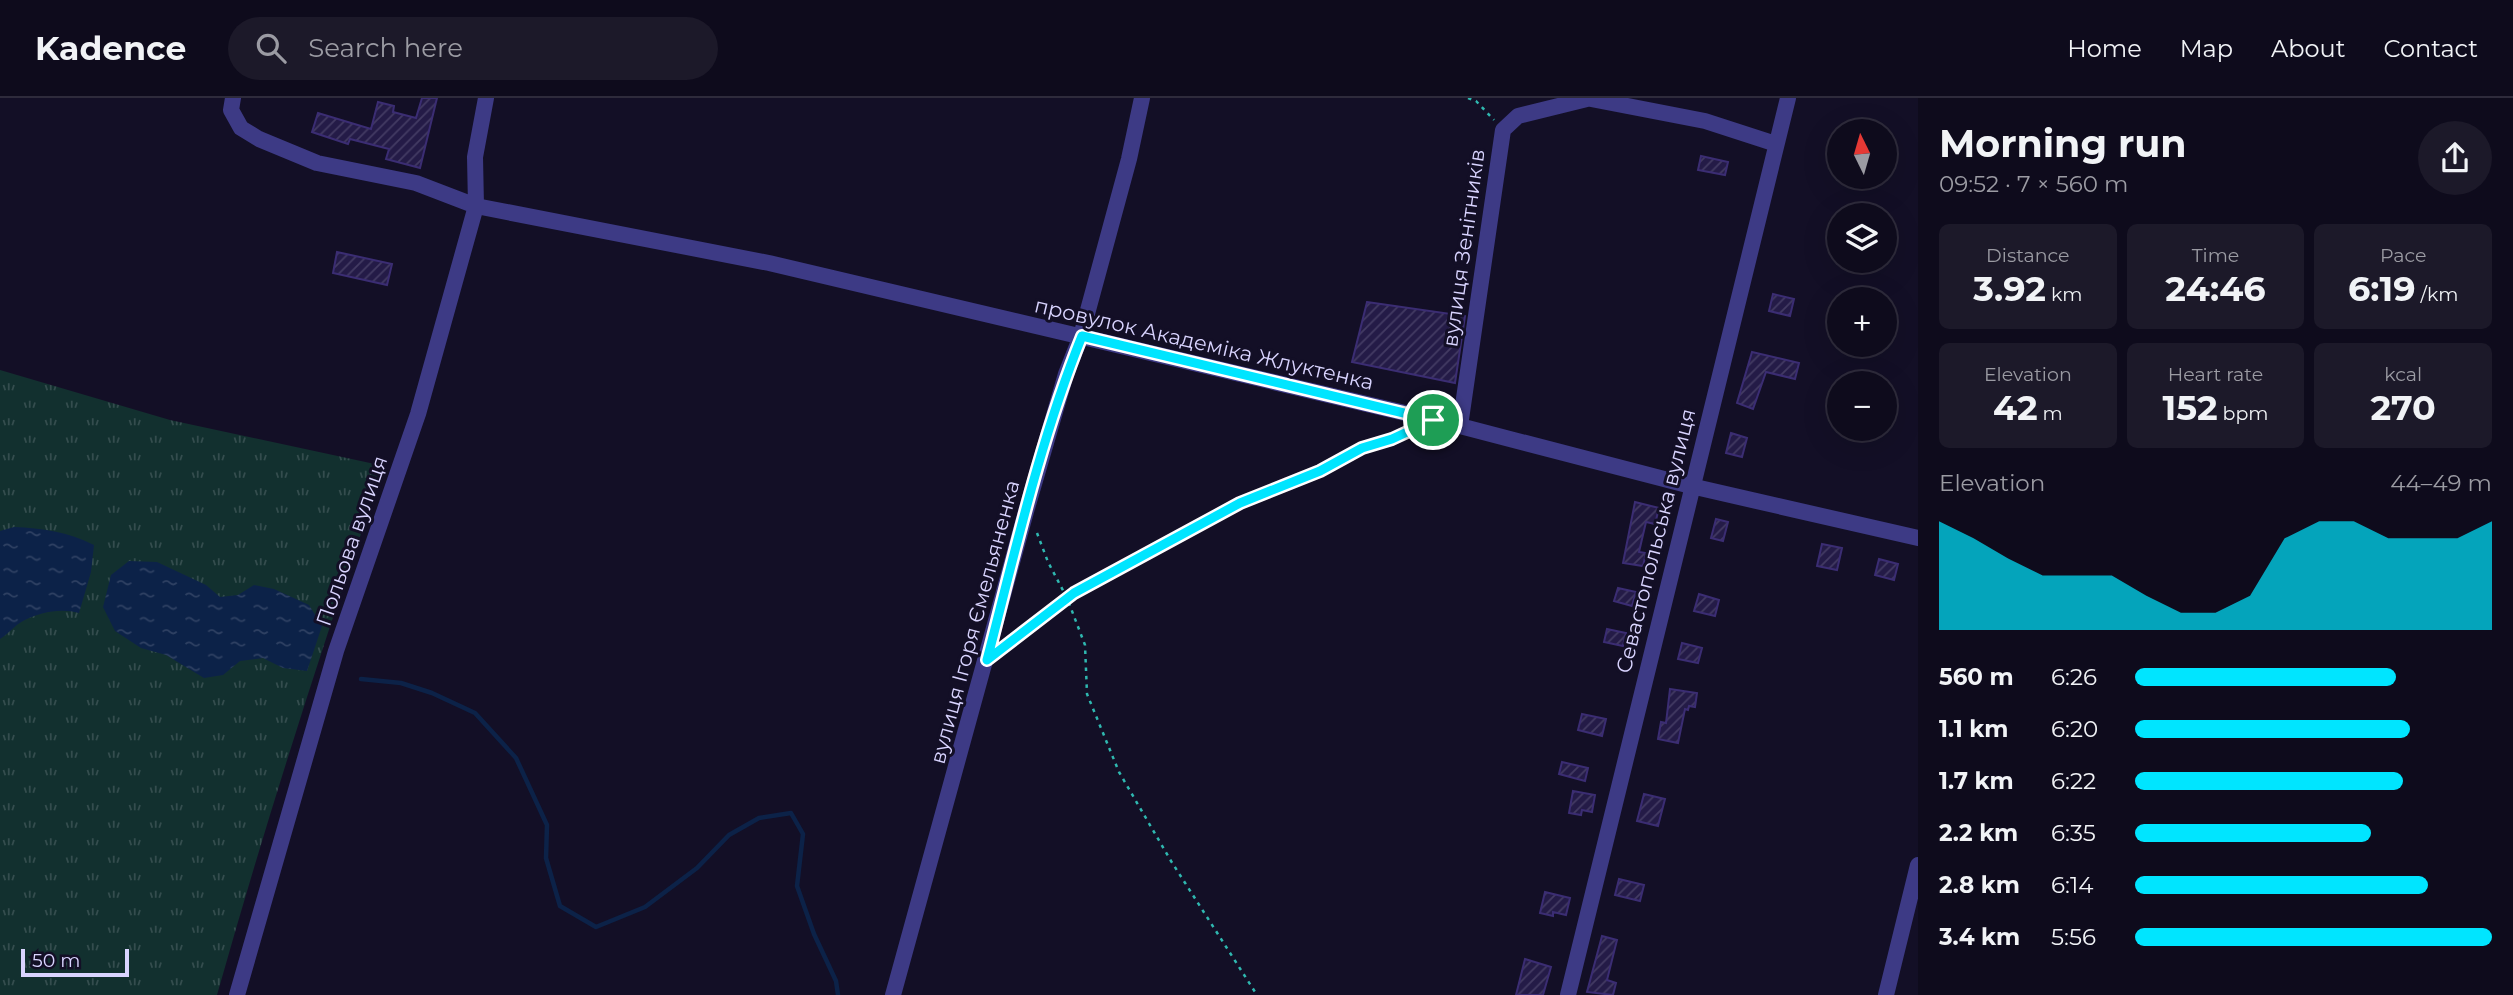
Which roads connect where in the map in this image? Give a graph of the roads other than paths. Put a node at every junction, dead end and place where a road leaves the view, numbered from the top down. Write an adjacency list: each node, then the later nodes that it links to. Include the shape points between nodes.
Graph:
1 (233, 98): 7 (street, провулок Академіка Жлуктенка, via 230,110 241,128 259,139 317,163 416,183)
2 (486, 98): 7 (street, Польова вулиця, via 475,157)
3 (1142, 98): 8 (street, вулиця Ігоря Ємельяненка)
4 (1788, 98): 6 (street, Севастопольська вулиця)
5 (1591, 99): 6 (street, via 1705,121); 9 (street, вулиця Зенітників, via 1518,116 1503,130)
6 (1776, 144): 10 (street, Севастопольська вулиця)
7 (476, 206): 8 (street, провулок Академіка Жлуктенка, via 769,263); 13 (street, Польова вулиця, via 418,414 336,650)
8 (1082, 336): 9 (street, провулок Академіка Жлуктенка); 14 (street, вулиця Ігоря Ємельяненка, via 1066,374 1027,508)
9 (1460, 426): 10 (street, провулок Академіка Жлуктенка)
10 (1691, 486): 11 (street, провулок Академіка Жлуктенка); 15 (street, Севастопольська вулиця)
11 (1918, 538)
12 (1918, 865): 16 (street)
13 (237, 995)
14 (893, 995)
15 (1568, 995)
16 (1886, 995)

